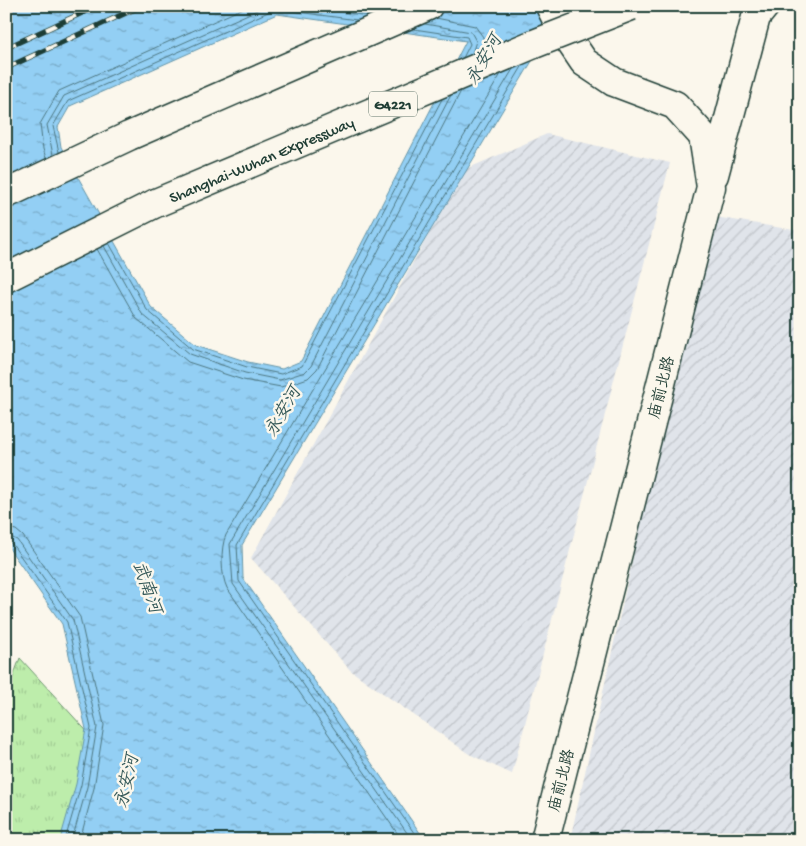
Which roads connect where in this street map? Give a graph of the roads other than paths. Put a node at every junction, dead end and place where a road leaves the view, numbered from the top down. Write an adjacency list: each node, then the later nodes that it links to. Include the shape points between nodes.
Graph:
1 (428, 6): 6 (main road, via 129,136)
2 (631, 6): 7 (main road, Shanghai-Wuhan Expressway / G4221, bridge, via 156,203)
3 (765, 6): 5 (main road, via 756,17)
4 (556, 17): 5 (main road, 庙前北路, via 584,62 614,82 675,105 703,136)
5 (710, 186): 8 (main road, 庙前北路)
6 (6, 194)
7 (6, 278)
8 (545, 840)

